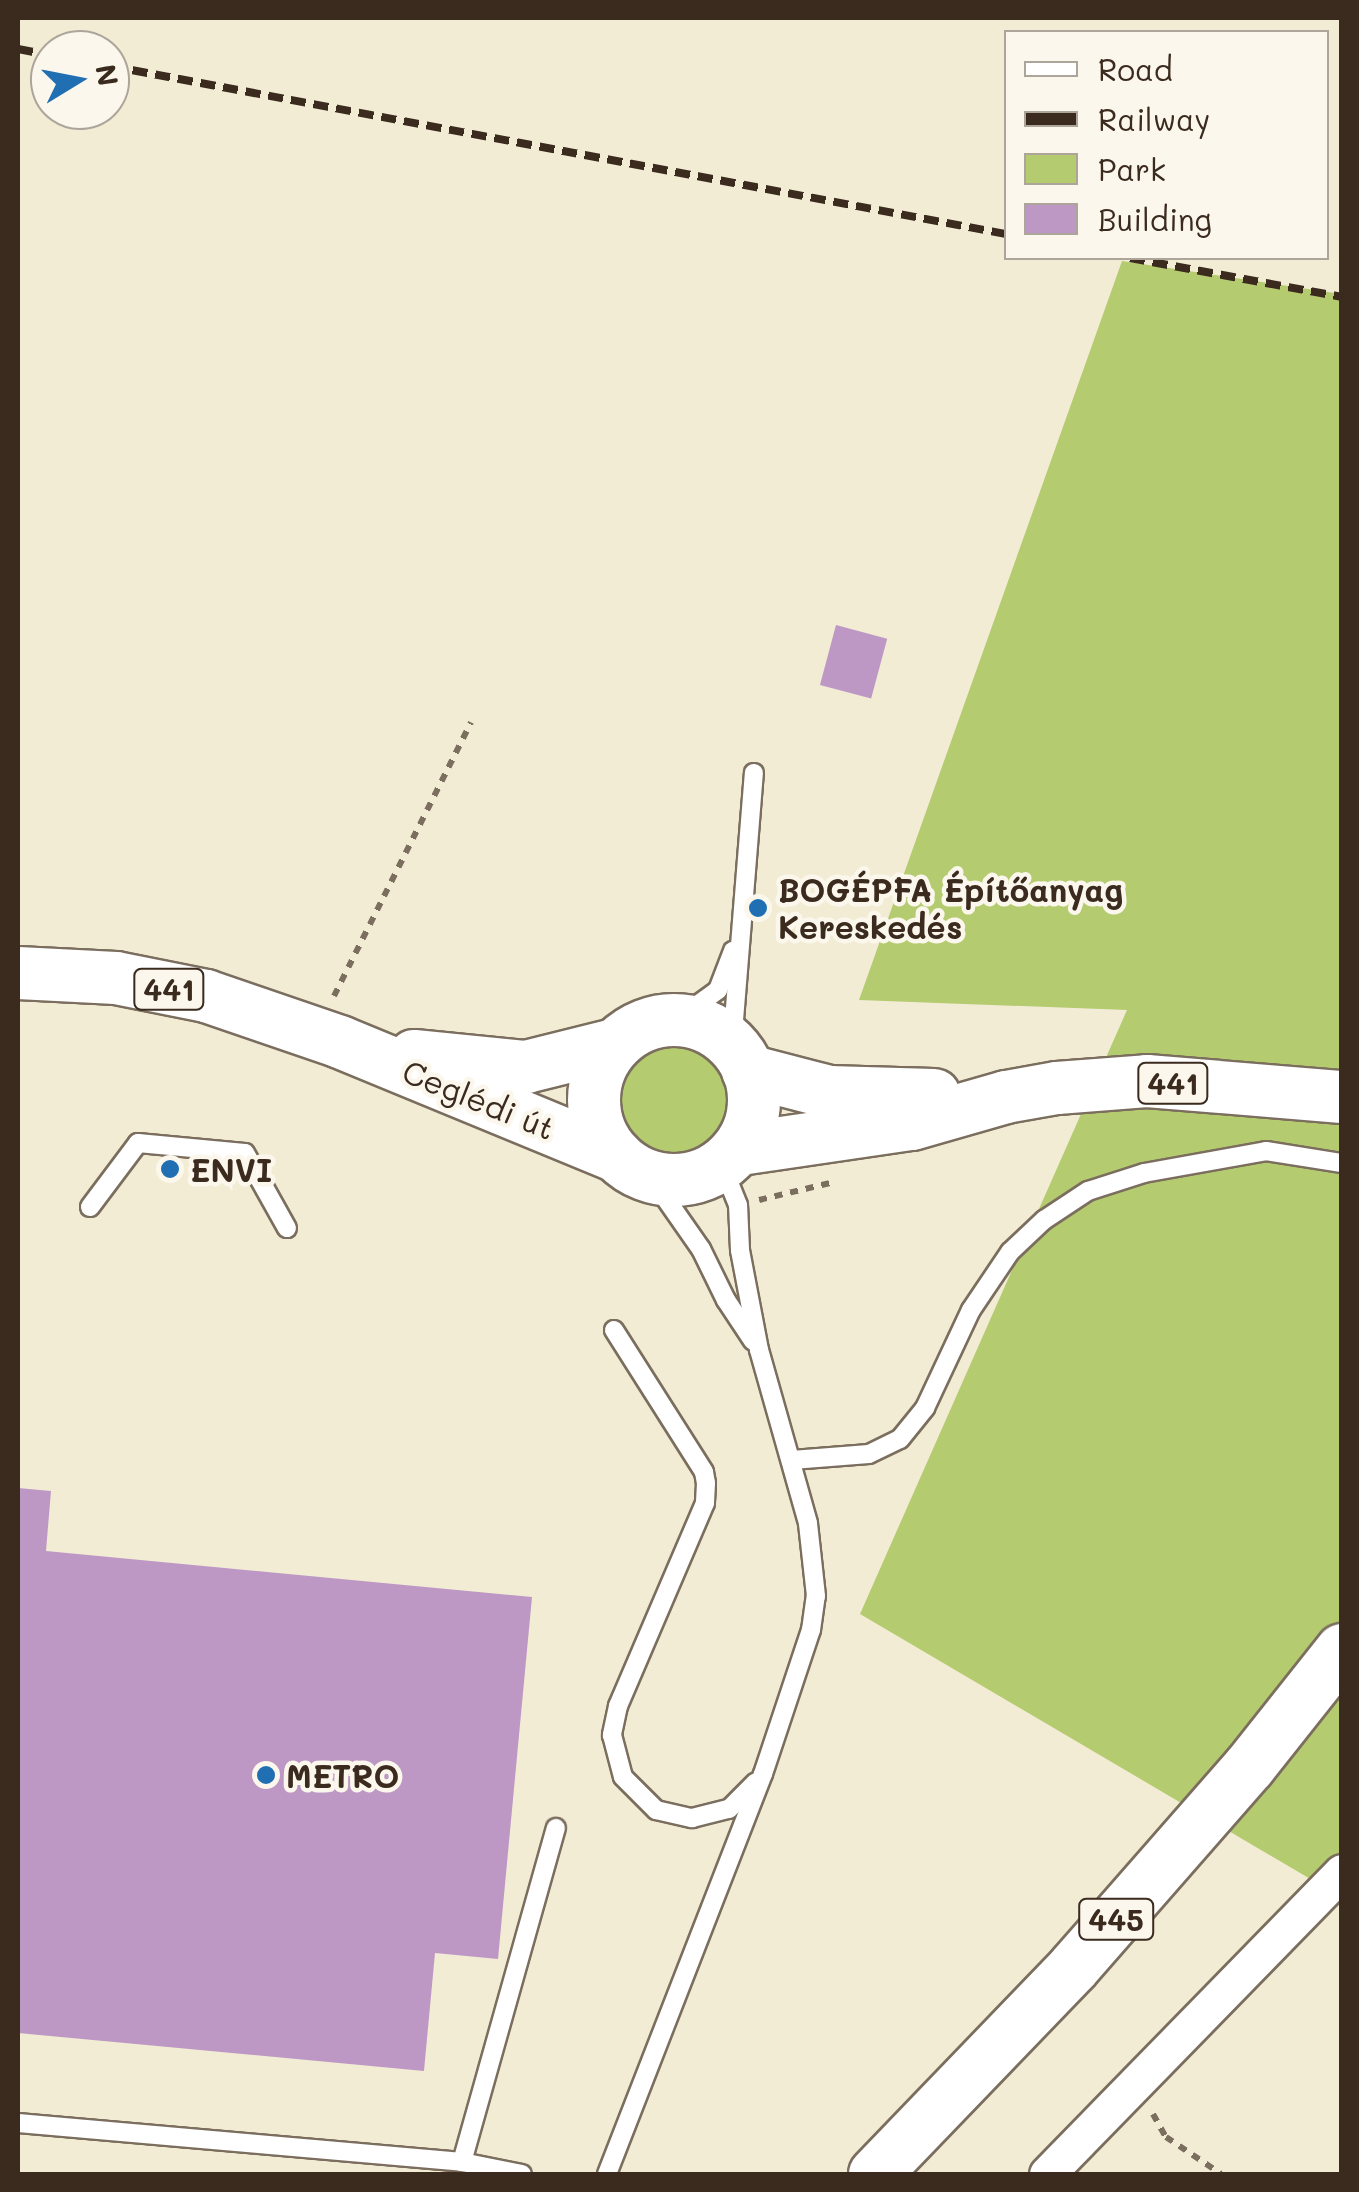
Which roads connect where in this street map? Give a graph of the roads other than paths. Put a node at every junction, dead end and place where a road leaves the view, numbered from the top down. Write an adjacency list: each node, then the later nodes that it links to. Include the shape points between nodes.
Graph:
1 (754, 772): 2 (lane)
2 (740, 932): 4 (lane, via 718,990); 7 (lane)
3 (18, 973): 5 (main road, Ceglédi út / 441, via 116,978 170,989)
4 (678, 1020): 6 (main road, 441, via 644,1025); 7 (main road, 441, via 707,1027)
5 (328, 1037): 6 (main road, Ceglédi út / 441, via 445,1061 526,1067); 11 (main road, Ceglédi út / 441)
6 (614, 1045): 11 (main road, via 602,1062 593,1102 605,1140)
7 (740, 1058): 8 (main road, 441, via 829,1092); 12 (main road, via 752,1111)
8 (1006, 1097): 9 (main road, 441, via 1147,1081); 12 (main road, 441)
9 (1342, 1097)
10 (1342, 1162): 17 (lane, via 1266,1152 1144,1173 1088,1191 1010,1252 971,1310 926,1408 900,1440 869,1454)
11 (634, 1166): 12 (main road, 441, via 685,1179 716,1167); 16 (lane, via 701,1249)
12 (736, 1170): 16 (lane, via 740,1250)
13 (90, 1206): 14 (lane, via 138,1143 245,1153)
14 (287, 1228)
15 (614, 1330): 19 (lane, via 706,1482 705,1504 618,1706 612,1735 623,1777 656,1810 692,1818 729,1809)
16 (759, 1350): 17 (lane)
17 (792, 1460): 19 (lane, via 816,1596)
18 (1342, 1650): 26 (main road, 445, via 1074,1967)
19 (763, 1774): 25 (lane)
20 (556, 1828): 23 (lane)
21 (1342, 1872): 27 (street)
22 (18, 2122): 23 (lane)
23 (462, 2162): 24 (lane)
24 (522, 2174)
25 (607, 2174)
26 (875, 2174)
27 (1047, 2174)

